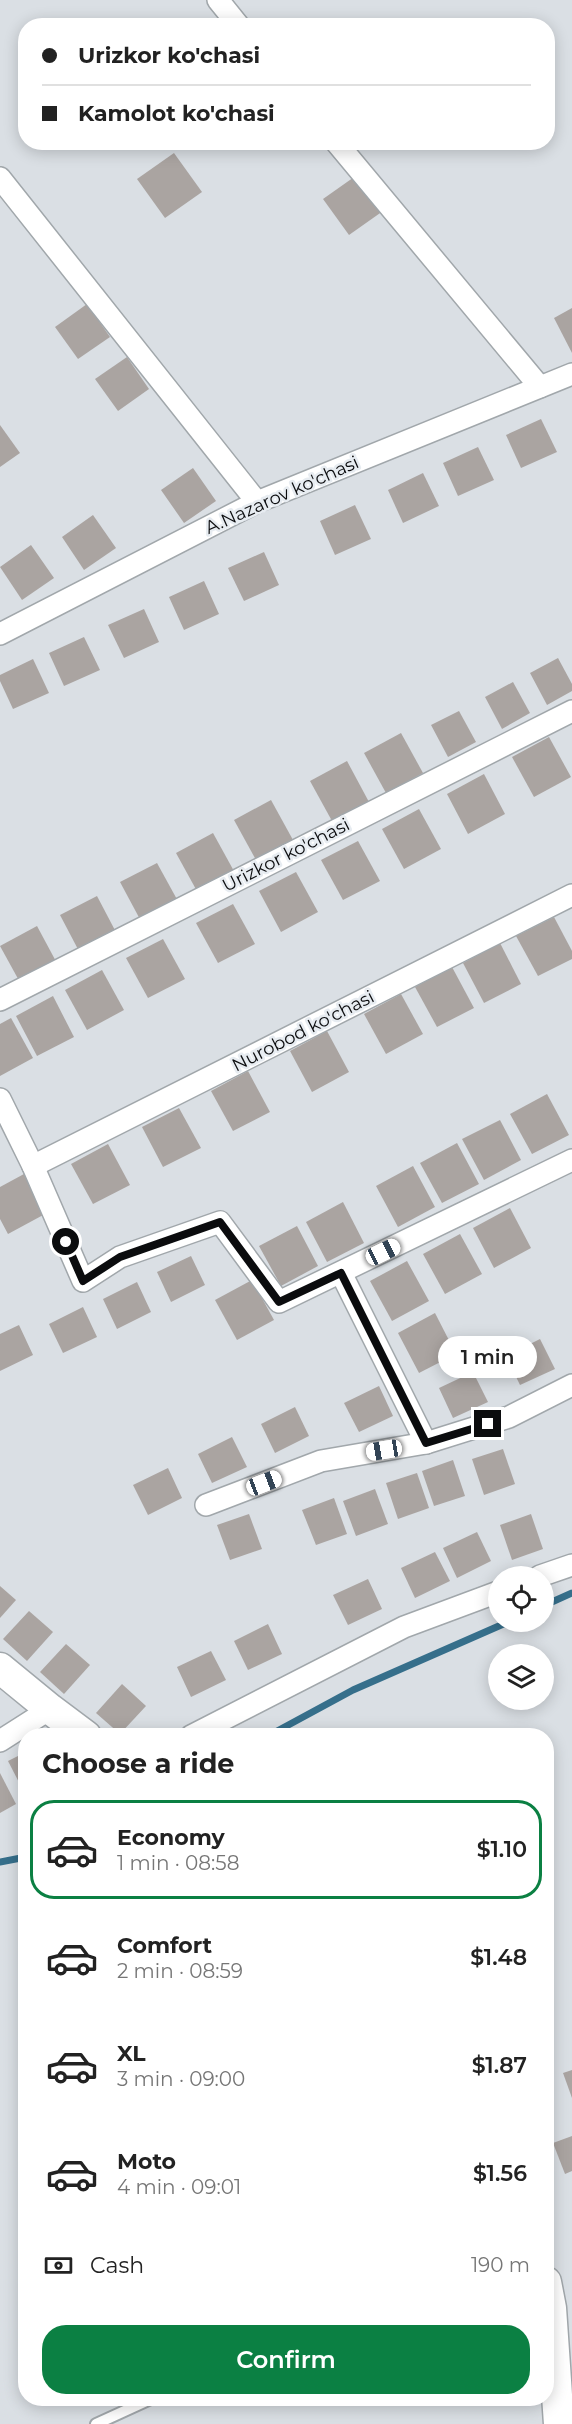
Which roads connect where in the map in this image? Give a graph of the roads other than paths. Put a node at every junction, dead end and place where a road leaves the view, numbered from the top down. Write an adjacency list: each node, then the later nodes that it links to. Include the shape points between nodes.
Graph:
1 (218, 0): 2 (street)
2 (233, 18)
3 (343, 150): 6 (street)
4 (1, 180): 7 (street)
5 (572, 374): 6 (street, A.Nazarov ko'chasi)
6 (540, 387): 7 (street, A.Nazarov ko'chasi)
7 (257, 502): 8 (street, A.Nazarov ko'chasi)
8 (1, 632)
9 (572, 711): 11 (street, Urizkor ko'chasi)
10 (572, 895): 14 (street, Nurobod ko'chasi)
11 (0, 1000)
12 (0, 1099): 14 (street)
13 (572, 1160): 15 (street)
14 (33, 1166): 15 (street, via 83,1281 120,1257 220,1222 279,1302)
15 (341, 1273): 17 (street)
16 (572, 1385): 17 (street, via 509,1417)
17 (426, 1443): 18 (street, via 321,1461)
18 (206, 1505)
19 (572, 1565): 20 (street)
20 (554, 1571)
21 (488, 1596): 26 (street, via 404,1627)
22 (0, 1668): 23 (main road)
23 (50, 1709): 24 (street); 25 (main road)
24 (20, 1728)
25 (76, 1728)
26 (207, 1728)
27 (18, 1729): 28 (street)
28 (0, 1741)
29 (554, 2352): 32 (main road)
30 (135, 2406): 31 (lane)
31 (96, 2424)
32 (559, 2424)

